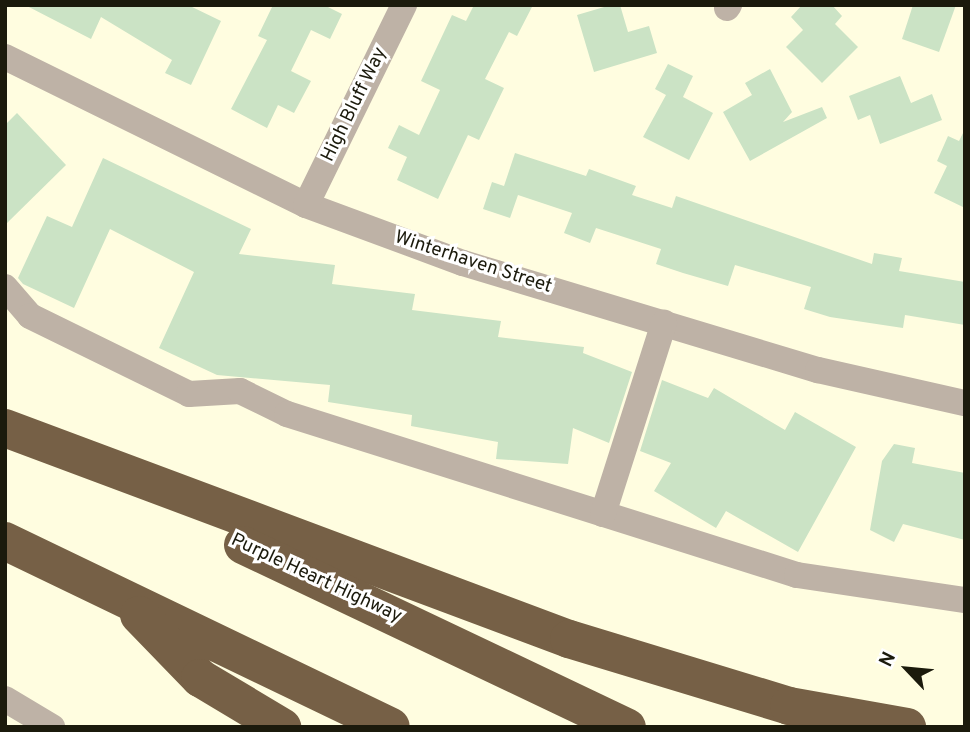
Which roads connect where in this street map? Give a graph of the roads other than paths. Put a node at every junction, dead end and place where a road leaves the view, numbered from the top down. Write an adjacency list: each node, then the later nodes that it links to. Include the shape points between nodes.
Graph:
1 (404, 5): 3 (street, High Bluff Way)
2 (5, 57): 3 (street, Winterhaven Street)
3 (306, 205): 5 (street, Winterhaven Street, via 463,263)
4 (5, 287): 8 (street, via 30,316 189,394 240,391 287,414)
5 (664, 323): 6 (street, Winterhaven Street, via 818,370); 8 (street)
6 (965, 403)
7 (5, 430): 16 (highway, Purple Heart Highway); 17 (highway, via 569,639 789,706)
8 (603, 514): 11 (street, via 797,575)
9 (5, 541): 10 (highway)
10 (121, 596): 14 (highway, via 200,678); 15 (highway)
11 (965, 600)
12 (5, 699): 13 (street)
13 (52, 727)
14 (282, 727)
15 (391, 727)
16 (627, 727)
17 (907, 727)

